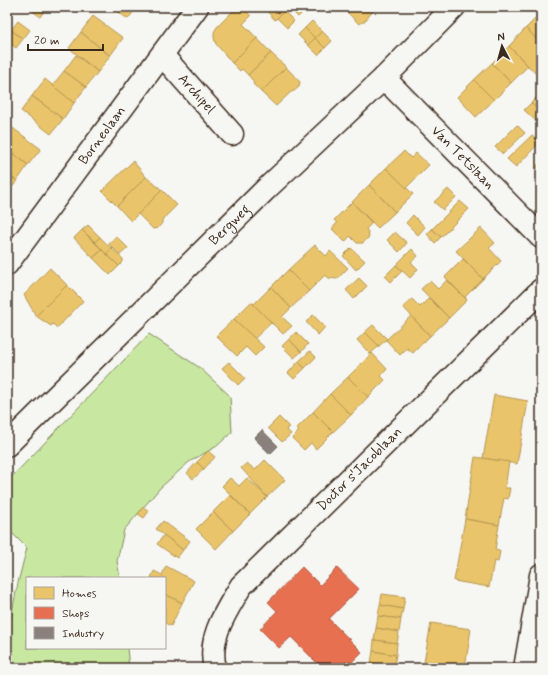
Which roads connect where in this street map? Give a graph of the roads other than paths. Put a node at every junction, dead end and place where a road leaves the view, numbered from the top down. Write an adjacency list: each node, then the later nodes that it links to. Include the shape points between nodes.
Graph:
1 (197, 7): 3 (street, Borneolaan)
2 (454, 7): 4 (street, Bergweg)
3 (162, 55): 5 (street, Archipel); 7 (street, Borneolaan)
4 (384, 78): 6 (street, Van Tetslaan); 9 (street, Bergweg, via 265,190)
5 (232, 134)
6 (541, 237)
7 (7, 264)
8 (541, 290): 11 (street, Doctor s'Jacoblaan, via 241,586 219,623 212,657)
9 (7, 445)
10 (541, 575): 12 (street)
11 (215, 668)
12 (525, 668)

